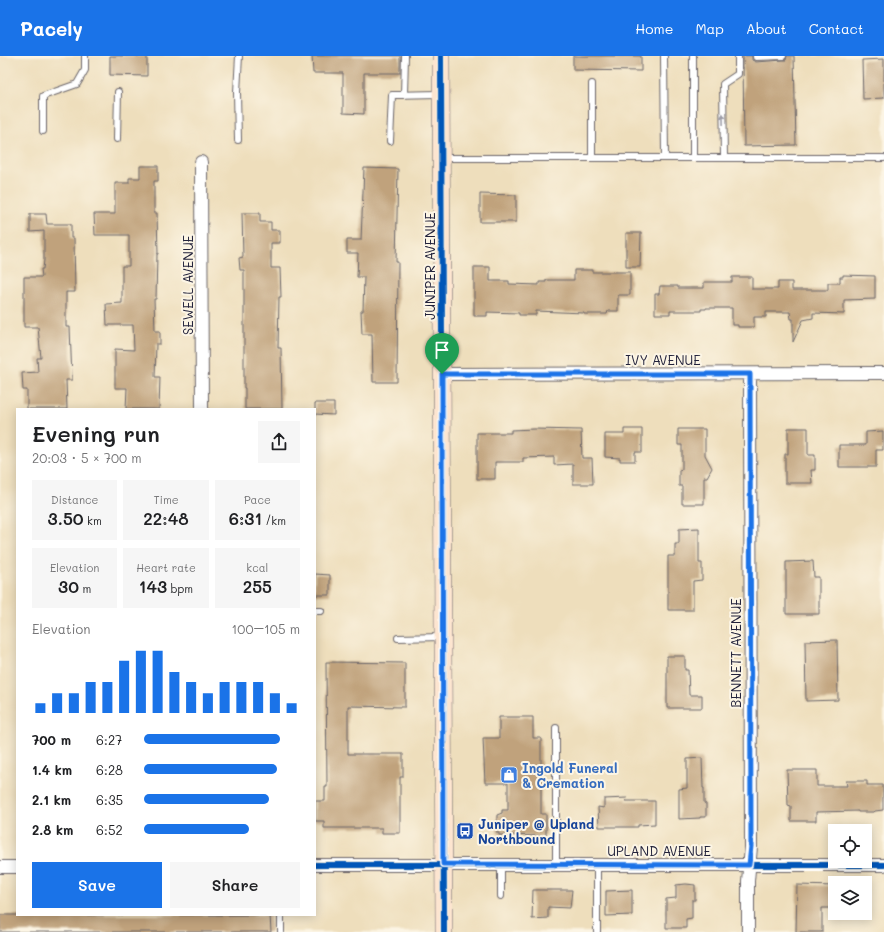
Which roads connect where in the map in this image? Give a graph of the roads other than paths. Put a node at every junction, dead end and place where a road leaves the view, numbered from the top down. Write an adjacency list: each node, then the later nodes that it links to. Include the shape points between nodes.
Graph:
1 (85, 56): 14 (lane, via 85,70 77,84 43,96)
2 (239, 56): 16 (lane)
3 (405, 56): 13 (lane)
4 (441, 56): 12 (street, JUNIPER AVENUE)
5 (664, 56): 20 (lane)
6 (693, 56): 21 (lane)
7 (738, 56): 22 (lane, one-way to 7, via 723,84 738,74)
8 (756, 56): 9 (lane)
9 (783, 56)
10 (592, 84): 19 (lane)
11 (118, 92): 15 (lane)
12 (441, 94): 13 (lane); 18 (street, JUNIPER AVENUE)
13 (404, 95): 17 (lane, via 392,95)
14 (43, 131)
15 (117, 139)
16 (238, 140)
17 (390, 141)
18 (441, 158): 19 (lane); 26 (street, JUNIPER AVENUE)
19 (592, 158): 20 (lane)
20 (665, 158): 21 (lane)
21 (693, 158): 22 (lane)
22 (724, 158): 23 (lane)
23 (884, 158)
24 (201, 162): 28 (street, SEWELL AVENUE)
25 (884, 373): 27 (street, IVY AVENUE)
26 (442, 374): 27 (street, IVY AVENUE); 29 (street, JUNIPER AVENUE)
27 (750, 374): 37 (street, BENNETT AVENUE)
28 (202, 408)
29 (443, 637): 30 (lane); 32 (street, JUNIPER AVENUE)
30 (398, 638)
31 (556, 728): 35 (lane)
32 (443, 864): 33 (street, UPLAND AVENUE); 34 (street, UPLAND AVENUE); 44 (street, JUNIPER AVENUE)
33 (316, 865)
34 (501, 865): 35 (street, UPLAND AVENUE); 41 (lane)
35 (556, 865): 36 (street, UPLAND AVENUE)
36 (597, 865): 37 (street, UPLAND AVENUE); 45 (lane)
37 (749, 865): 38 (street, UPLAND AVENUE); 46 (street, BENNETT AVENUE)
38 (884, 865)
39 (0, 867): 40 (street)
40 (16, 867)
41 (501, 896)
42 (281, 916): 43 (lane)
43 (281, 932)
44 (444, 932)
45 (597, 932)
46 (748, 932)

